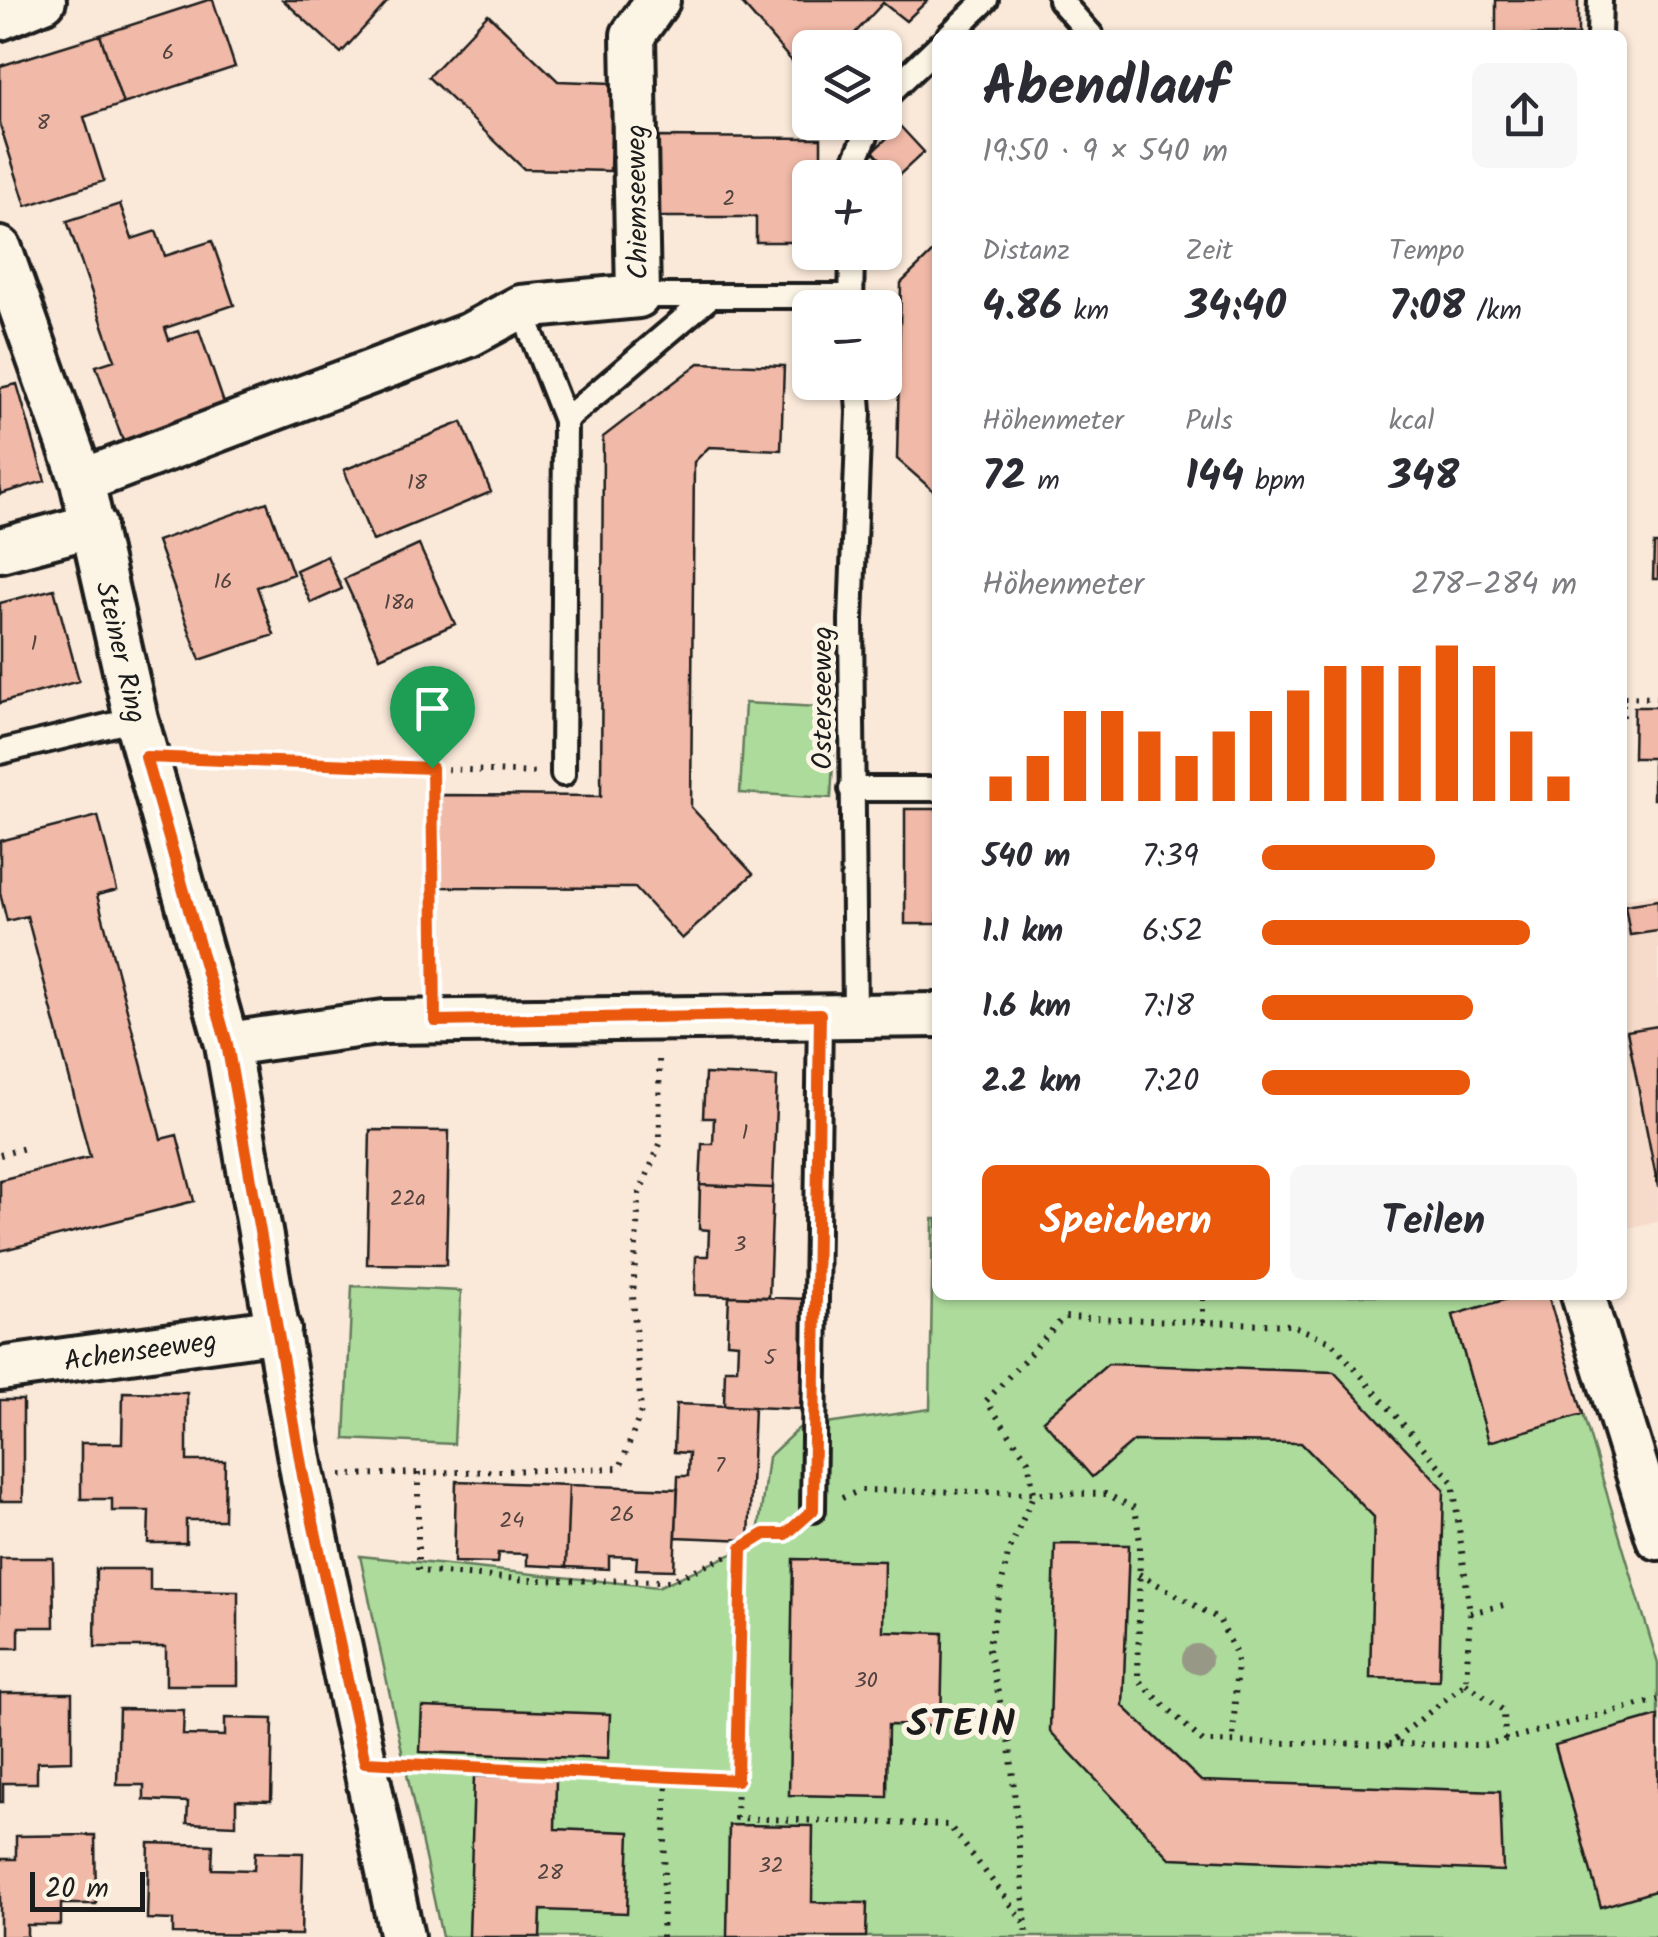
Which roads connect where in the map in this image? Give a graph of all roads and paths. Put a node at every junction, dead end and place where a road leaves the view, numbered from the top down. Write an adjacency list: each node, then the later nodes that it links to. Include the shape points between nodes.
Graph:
1 (44, 0): 6 (street)
2 (658, 0): 13 (street, Chiemseeweg, via 632,35)
3 (986, 0): 7 (lane)
4 (1060, 0): 8 (lane)
5 (1600, 0): 9 (lane)
6 (0, 18)
7 (954, 30)
8 (1087, 30)
9 (1600, 30)
10 (932, 52): 11 (lane)
11 (902, 81)
12 (0, 249): 19 (street, Steiner Ring)
13 (638, 296): 14 (lane); 16 (street, Chiemseeweg)
14 (711, 296): 15 (lane); 18 (lane)
15 (792, 299)
16 (522, 307): 18 (lane); 19 (street, via 469,335)
17 (858, 400): 28 (lane, Osterseeweg)
18 (565, 420): 27 (lane)
19 (82, 481): 20 (street, Steiner Ring)
20 (94, 525): 21 (street); 24 (street, Steiner Ring)
21 (0, 550)
22 (1627, 697): 23 (path)
23 (1658, 698)
24 (141, 738): 25 (lane); 26 (path); 34 (street, Steiner Ring)
25 (0, 752)
26 (432, 768): 27 (path); 33 (path)
27 (564, 774)
28 (852, 788): 29 (lane); 30 (lane, Osterseeweg)
29 (932, 789)
30 (837, 1014): 31 (street); 32 (street); 45 (lane, Osterseeweg)
31 (659, 1016): 33 (street); 42 (path, via 660,1144 639,1194 632,1296 641,1412 620,1468)
32 (932, 1016)
33 (435, 1021): 34 (street)
34 (227, 1044): 40 (street, Steiner Ring)
35 (25, 1148): 36 (path)
36 (0, 1155)
37 (1203, 1300): 39 (path)
38 (1585, 1300): 46 (street)
39 (1202, 1322): 44 (path, via 1064,1317 986,1402 1028,1460); 50 (path, via 1290,1325 1332,1341 1452,1482)
40 (279, 1330): 41 (street, Achenseeweg); 43 (street, Steiner Ring)
41 (0, 1369)
42 (418, 1473): 43 (path); 47 (path, via 418,1571 670,1582)
43 (303, 1476): 56 (street, Steiner Ring)
44 (1034, 1493): 45 (path, via 861,1490); 48 (path, via 1106,1494 1135,1508); 59 (path, via 1008,1554 988,1649 1010,1745)
45 (813, 1510): 47 (path, via 786,1534 765,1534)
46 (1658, 1538)
47 (742, 1548): 58 (path)
48 (1140, 1574): 54 (path, via 1218,1619 1236,1656); 54 (path, via 1138,1680 1202,1742)
49 (1508, 1604): 50 (path)
50 (1470, 1613): 51 (path)
51 (1466, 1683): 53 (path, via 1504,1711); 55 (path)
52 (1658, 1700): 53 (path)
53 (1505, 1740): 55 (path)
54 (1233, 1742): 55 (path)
55 (1387, 1746)
56 (365, 1762): 57 (path); 60 (street, Steiner Ring)
57 (667, 1776): 58 (path); 61 (path)
58 (737, 1780): 59 (path, via 736,1818 949,1824)
59 (1026, 1924): 62 (path)
60 (402, 1937)
61 (662, 1937)
62 (1027, 1937)

